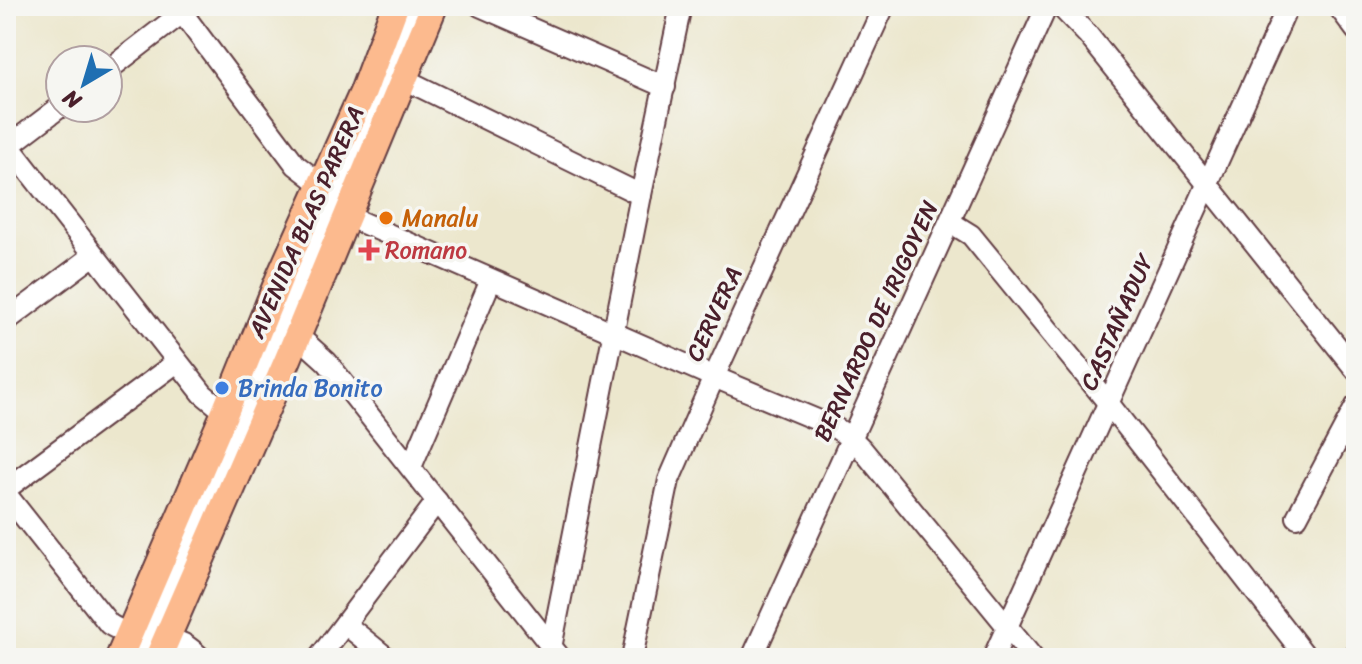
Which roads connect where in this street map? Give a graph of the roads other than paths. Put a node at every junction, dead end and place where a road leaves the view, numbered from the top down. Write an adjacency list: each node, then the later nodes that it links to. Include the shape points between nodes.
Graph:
1 (395, 6): 19 (main road, AVENIDA BLAS PARERA)
2 (415, 6): 26 (street)
3 (434, 6): 14 (main road, AVENIDA BLAS PARERA)
4 (480, 6): 15 (street)
5 (681, 6): 15 (street)
6 (884, 6): 30 (street, CERVERA)
7 (1047, 6): 22 (street, BERNARDO DE IRIGOYEN)
8 (1060, 6): 18 (street)
9 (1288, 6): 18 (street, CASTAÑADUY)
10 (1338, 6): 12 (street)
11 (184, 8): 13 (street); 19 (street, via 296,165)
12 (1356, 30)
13 (124, 57)
14 (404, 79): 20 (street); 21 (main road, AVENIDA BLAS PARERA)
15 (665, 87): 20 (street)
16 (44, 118): 17 (street)
17 (7, 145): 23 (street)
18 (1207, 184): 29 (street); 31 (street, CASTAÑADUY)
19 (322, 185): 26 (main road, AVENIDA BLAS PARERA)
20 (641, 195): 27 (street)
21 (347, 216): 24 (street); 26 (main road, AVENIDA BLAS PARERA)
22 (950, 222): 31 (street, via 971,235); 34 (street, BERNARDO DE IRIGOYEN)
23 (94, 255): 25 (street); 28 (street)
24 (491, 280): 27 (street); 35 (street)
25 (6, 321)
26 (280, 326): 33 (main road, AVENIDA BLAS PARERA); 35 (street, via 327,362); 41 (main road, AVENIDA BLAS PARERA)
27 (614, 334): 30 (street); 42 (street)
28 (177, 362): 33 (street); 36 (street)
29 (1356, 370)
30 (714, 377): 34 (street); 47 (street, CERVERA, via 669,480)
31 (1109, 404): 40 (street, CASTAÑADUY); 51 (street)
32 (1356, 406): 38 (street)
33 (225, 412): 41 (main road, AVENIDA BLAS PARERA)
34 (851, 438): 40 (street); 48 (street, BERNARDO DE IRIGOYEN)
35 (411, 467): 37 (street)
36 (6, 492): 41 (street, via 109,624)
37 (437, 501): 39 (street); 42 (street)
38 (1297, 517)
39 (345, 624): 45 (street); 46 (street)
40 (1008, 626): 49 (street, CASTAÑADUY); 50 (street)
41 (147, 645): 43 (main road, AVENIDA BLAS PARERA); 44 (street, via 185,645)
42 (554, 655)
43 (119, 658)
44 (201, 658)
45 (319, 658)
46 (387, 658)
47 (632, 658)
48 (752, 658)
49 (993, 658)
50 (1033, 658)
51 (1307, 658)

